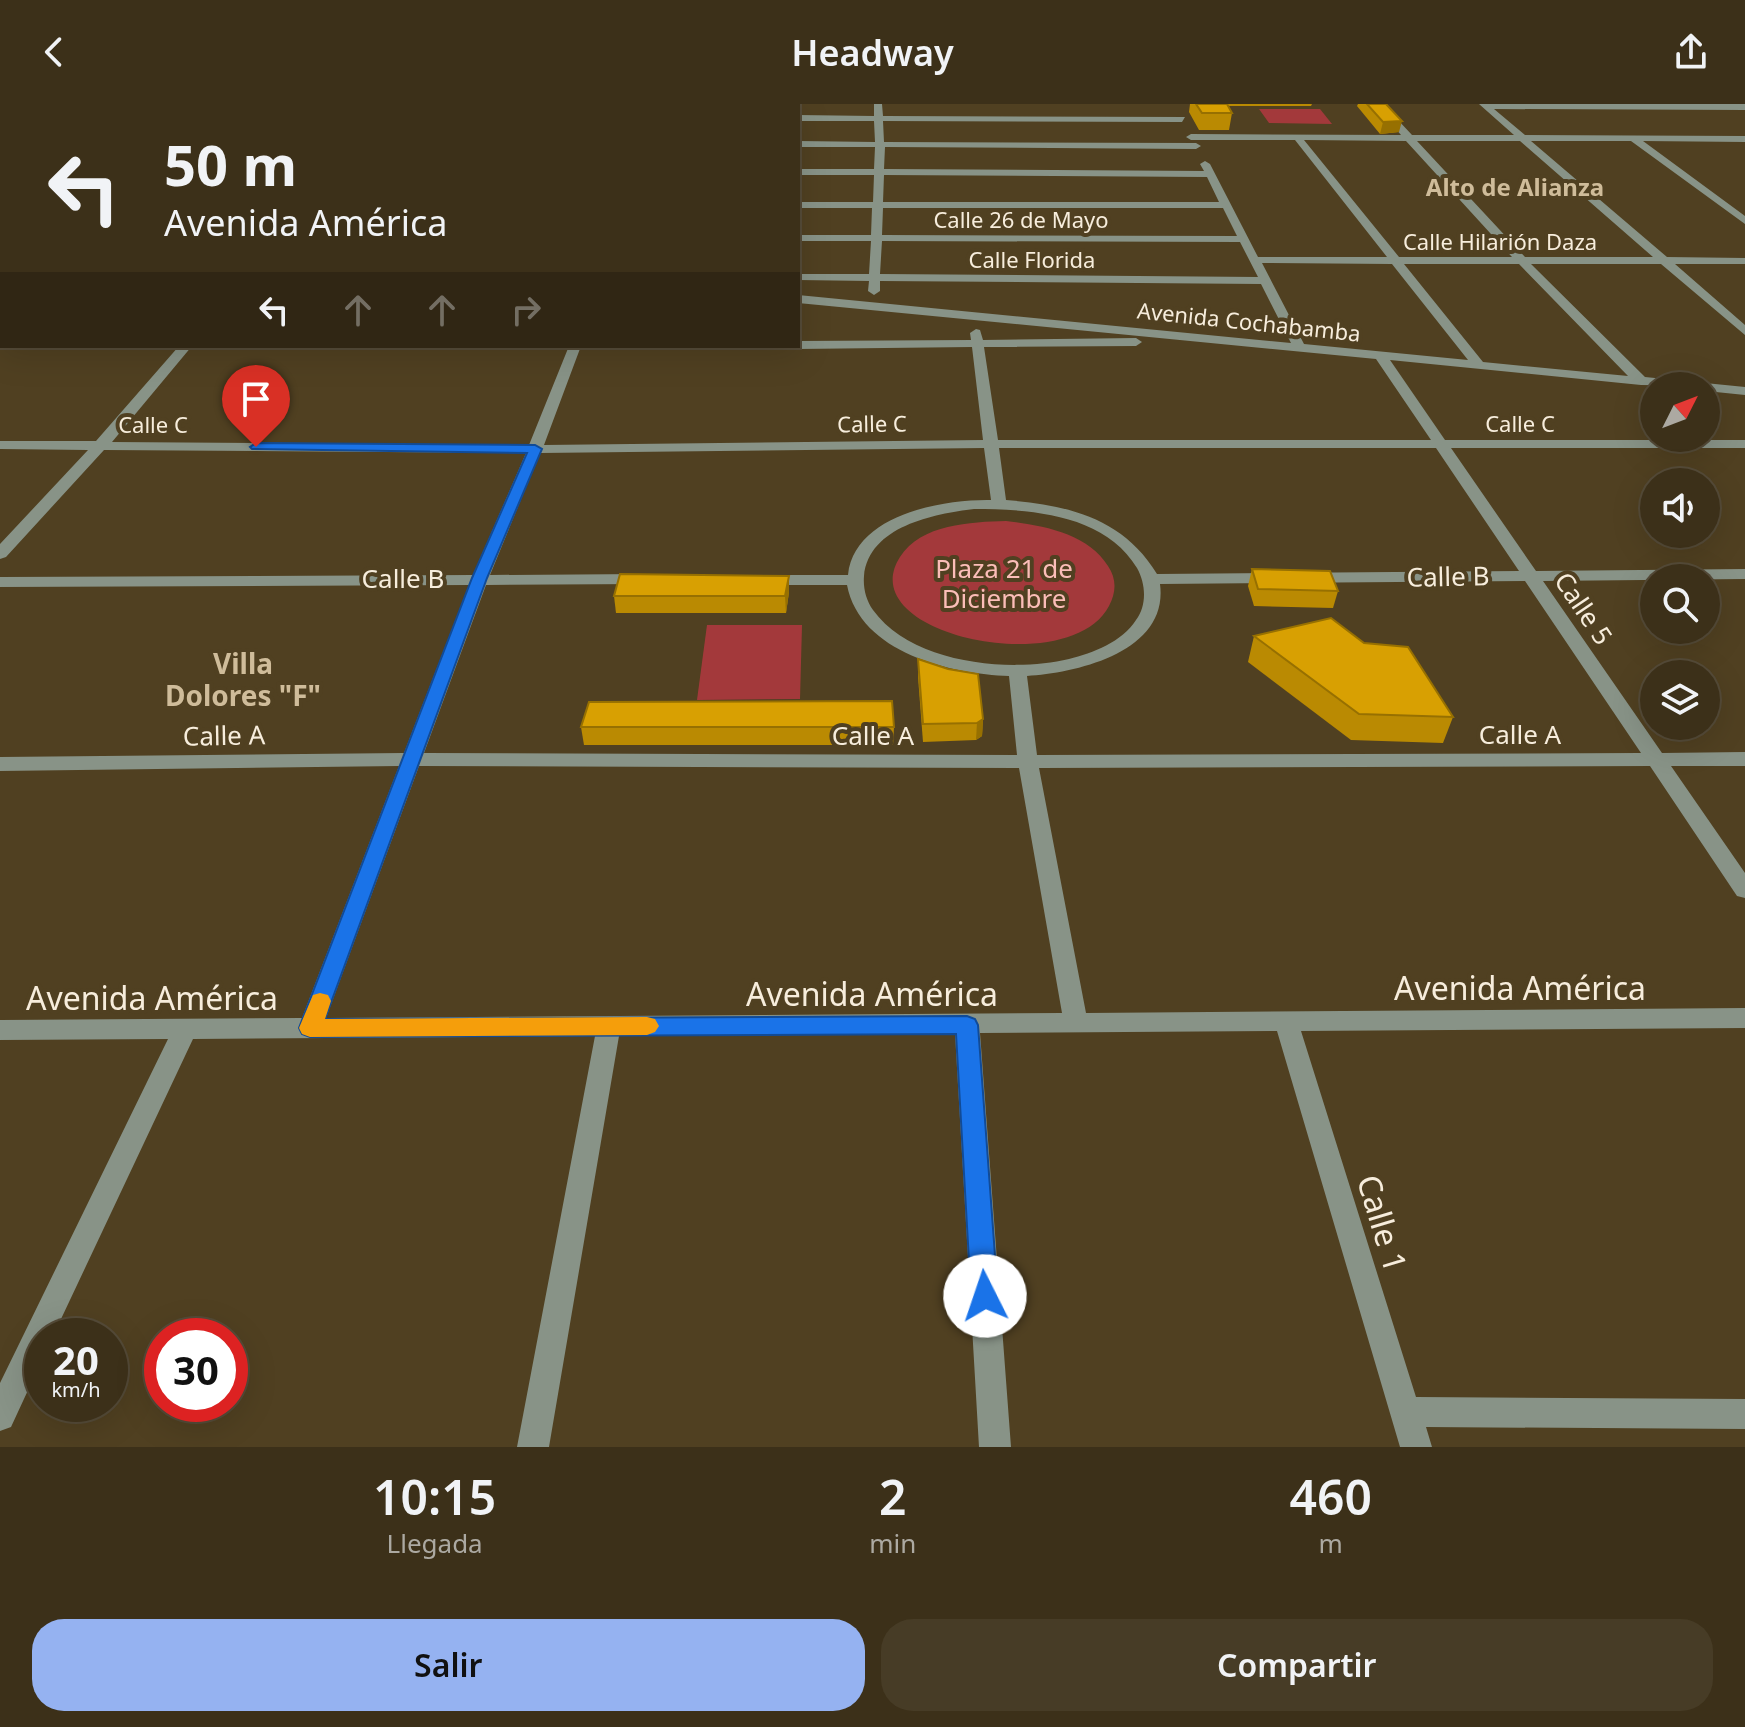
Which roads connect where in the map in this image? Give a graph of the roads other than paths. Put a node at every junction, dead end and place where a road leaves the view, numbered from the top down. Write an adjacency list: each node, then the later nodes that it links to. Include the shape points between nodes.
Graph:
1 (878, 104): 7 (street)
2 (1174, 104): 8 (street)
3 (1378, 104): 10 (street)
4 (1484, 105): 5 (street); 11 (street)
5 (1745, 107)
6 (800, 118): 7 (street)
7 (877, 118): 8 (street); 16 (street)
8 (1182, 119): 14 (street)
9 (1297, 137): 10 (street); 14 (street); 28 (street)
10 (1411, 138): 11 (street); 29 (street)
11 (1522, 138): 12 (street); 31 (street)
12 (1632, 138): 13 (street); 23 (street)
13 (1744, 140)
14 (1193, 142): 16 (street); 19 (street)
15 (800, 144): 16 (street)
16 (880, 145): 18 (street)
17 (800, 172): 18 (street)
18 (878, 173): 19 (street); 20 (street)
19 (1210, 174): 22 (street)
20 (878, 203): 21 (street); 22 (street); 25 (street)
21 (800, 205)
22 (1226, 205): 26 (street)
23 (1745, 221)
24 (800, 238): 25 (street, Calle 26 de Mayo)
25 (877, 239): 26 (street, Calle 26 de Mayo); 33 (street)
26 (1244, 239): 27 (street)
27 (1255, 260): 28 (street, Calle Hilarión Daza); 34 (street)
28 (1394, 261): 29 (street, Calle Hilarión Daza); 46 (street)
29 (1522, 261): 31 (street, Calle Hilarión Daza); 47 (street)
30 (1745, 261): 31 (street, Calle Hilarión Daza)
31 (1665, 262): 38 (street)
32 (800, 277): 33 (street, Calle Florida)
33 (876, 278): 34 (street, Calle Florida); 36 (street)
34 (1265, 281): 44 (street)
35 (800, 299): 36 (street, Avenida Cochabamba)
36 (871, 306): 37 (street, Avenida Cochabamba)
37 (974, 316): 39 (street, Avenida Cochabamba); 41 (street)
38 (1745, 331)
39 (1146, 333): 41 (street, via 1145,339 1133,343); 44 (street, Avenida Cochabamba)
40 (800, 345): 41 (street)
41 (978, 345): 51 (street)
42 (184, 348): 54 (street)
43 (574, 348): 56 (street)
44 (1300, 348): 45 (street, Avenida Cochabamba)
45 (1380, 355): 46 (street, Avenida Cochabamba); 55 (street, Calle 5)
46 (1479, 365): 48 (street, Avenida Cochabamba)
47 (1640, 380)
48 (1640, 381)
49 (1720, 388): 50 (street)
50 (1745, 391)
51 (991, 444): 55 (street, Calle C); 56 (street, Calle C); 57 (street)
52 (1745, 444): 55 (street, Calle C)
53 (0, 445): 54 (street, Calle C)
54 (101, 445): 56 (street, Calle C); 58 (street)
55 (1441, 445): 60 (street, Calle 5)
56 (535, 449): 61 (street)
57 (999, 504): 63 (street, via 1055,511 1106,530 1135,553); 65 (street, via 950,507 907,519 864,552)
58 (0, 554)
59 (1745, 574): 60 (street, Calle B)
60 (1530, 576): 63 (street, Calle B); 69 (street, Calle 5)
61 (480, 578): 62 (street, Calle B); 66 (street, Calle B); 68 (street)
62 (667, 579)
63 (1151, 579): 67 (street, via 1150,612 1124,642 1077,663)
64 (745, 580): 65 (street)
65 (855, 580): 67 (street, via 864,610 875,624 911,648 961,665)
66 (0, 582)
67 (1017, 670): 71 (street)
68 (411, 759): 71 (street, Calle A); 72 (street, Calle A); 79 (street)
69 (1655, 759): 70 (street, Calle A); 71 (street, Calle A); 73 (street, Calle 5)
70 (1745, 759)
71 (1028, 762): 76 (street)
72 (0, 764)
73 (1745, 890)
74 (1745, 1018): 75 (street, Avenida América)
75 (1285, 1019): 76 (street, Avenida América); 82 (street, Calle 1)
76 (1076, 1022): 77 (street, Avenida América)
77 (967, 1025): 78 (street, Avenida América); 86 (street)
78 (609, 1026): 79 (street, Avenida América); 85 (street)
79 (310, 1028): 80 (street, Avenida América)
80 (185, 1029): 81 (street, Avenida América); 84 (street)
81 (0, 1030)
82 (1405, 1412): 83 (street); 87 (street, Calle 1)
83 (1745, 1414)
84 (0, 1416)
85 (533, 1447)
86 (995, 1447)
87 (1416, 1447)

